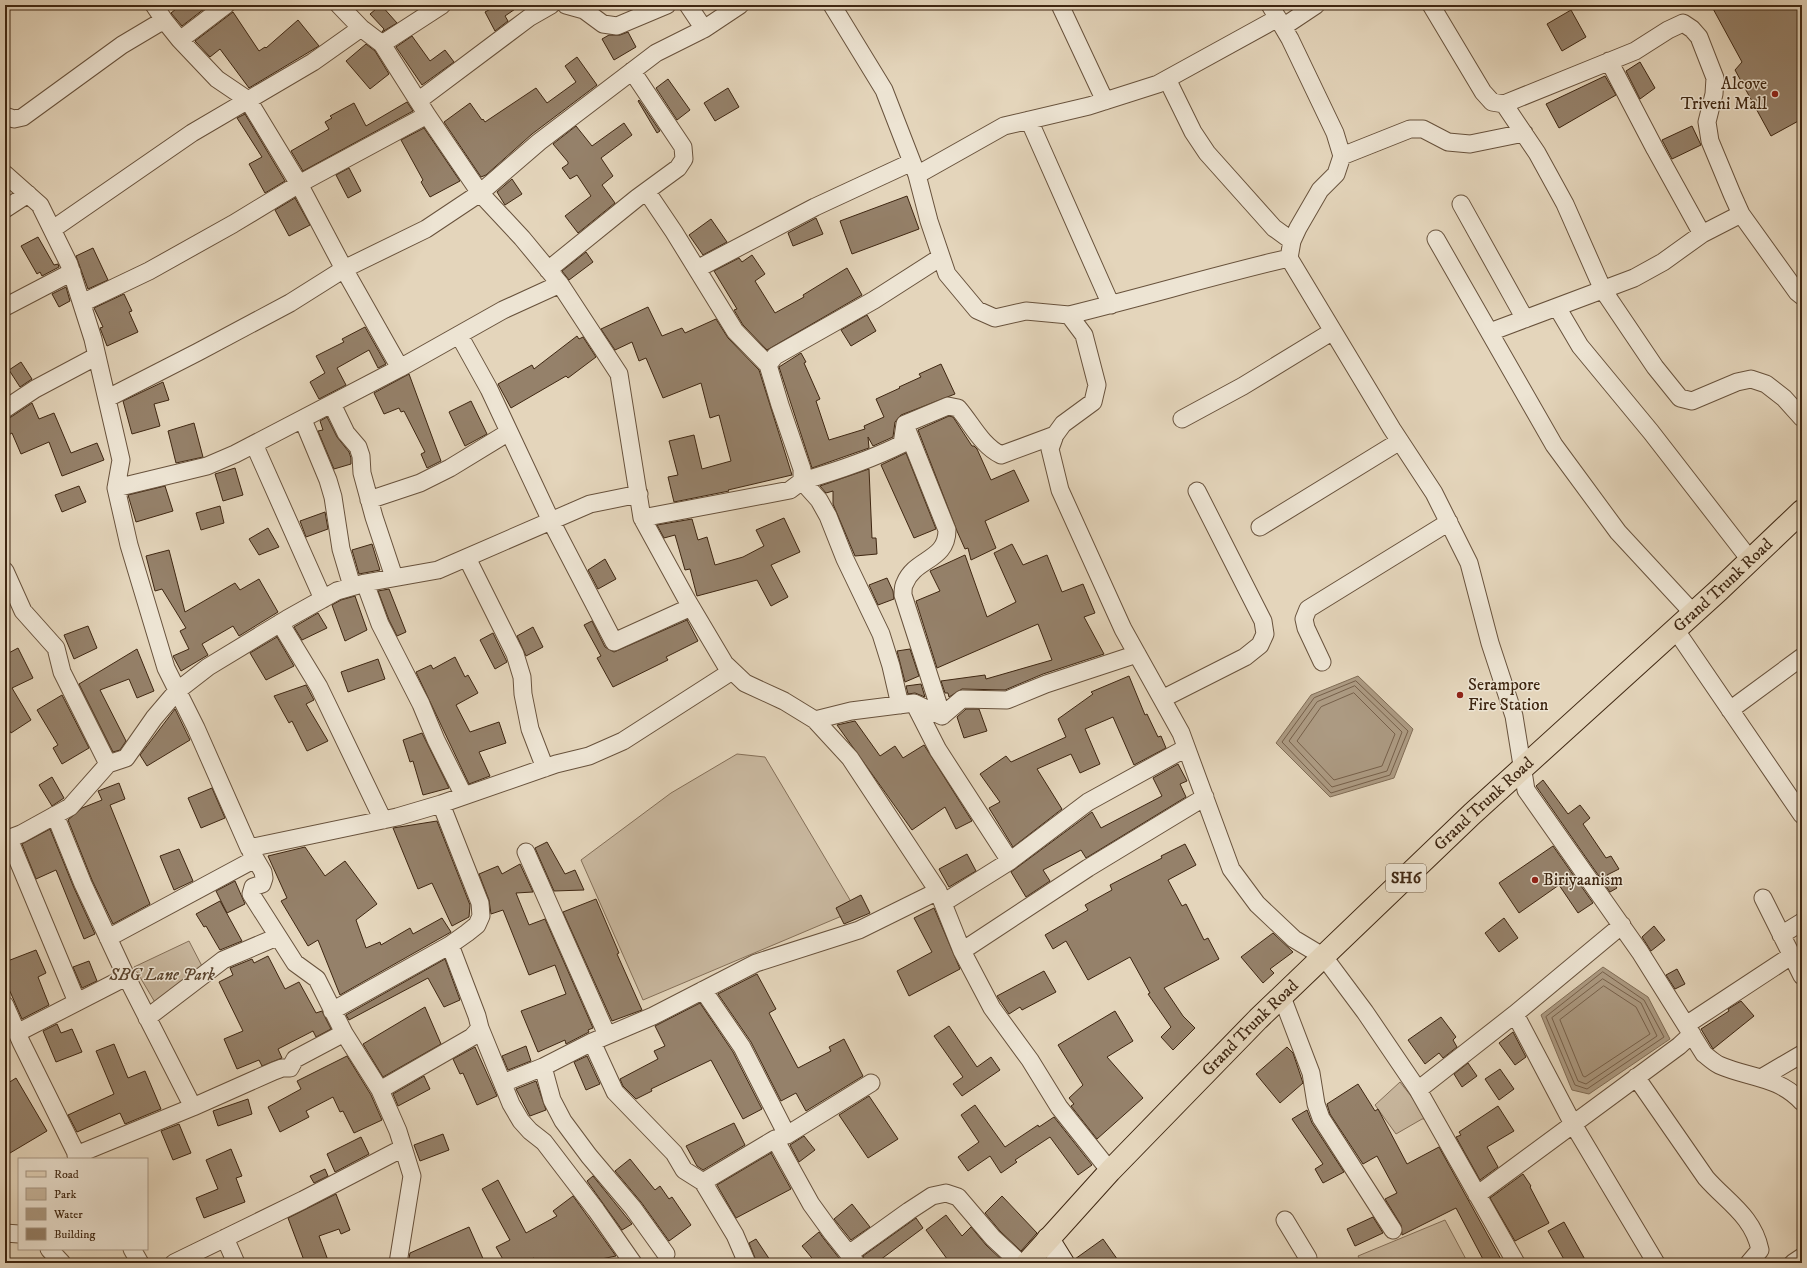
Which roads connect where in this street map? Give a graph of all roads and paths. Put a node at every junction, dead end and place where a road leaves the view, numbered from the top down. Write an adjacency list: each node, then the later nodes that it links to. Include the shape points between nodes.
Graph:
1 (154, 5): 15 (street)
2 (226, 5): 18 (street)
3 (339, 5): 16 (street)
4 (442, 5): 19 (street)
5 (551, 5): 26 (street, via 530,16)
6 (566, 5): 7 (street, via 584,10 603,24 617,26)
7 (667, 5)
8 (688, 5): 17 (street)
9 (740, 5): 17 (street)
10 (832, 5): 31 (street, via 884,90)
11 (1060, 5): 24 (street)
12 (1316, 5): 14 (street)
13 (1431, 5): 25 (street, via 1484,92 1492,102)
14 (1277, 17): 22 (street); 30 (street, via 1335,133)
15 (164, 20): 18 (street); 27 (street, via 122,45 23,117 14,119)
16 (361, 28): 19 (street); 23 (street, via 313,62)
17 (704, 29): 21 (street, via 656,53)
18 (180, 40): 23 (street, via 217,79)
19 (382, 44): 26 (street)
20 (1609, 61): 25 (street); 39 (street, via 1635,51 1683,23 1699,37 1715,78 1707,122 1710,141); 41 (street)
21 (632, 71): 34 (street, via 539,142); 35 (street, via 683,147 684,159 678,168)
22 (1167, 79): 24 (street); 43 (street, via 1193,132 1207,153)
23 (248, 100): 33 (street); 40 (street, via 192,133)
24 (1105, 101): 28 (street)
25 (1504, 104): 29 (street)
26 (423, 108): 33 (street); 34 (street)
27 (5, 116)
28 (1029, 120): 31 (street, via 1004,126); 53 (street)
29 (1524, 133): 30 (street, via 1470,144 1448,142 1423,129 1410,129); 50 (street, via 1565,204)
30 (1342, 156): 43 (street, via 1336,174 1320,190 1298,228)
31 (915, 168): 44 (street); 46 (street, via 815,207)
32 (5, 174): 36 (street)
33 (299, 184): 45 (street); 52 (street, via 148,271)
34 (480, 192): 45 (street, via 426,230); 47 (street)
35 (647, 192): 46 (street); 47 (street)
36 (28, 194): 38 (street); 40 (street, via 40,205)
37 (1461, 204): 57 (street)
38 (5, 209)
39 (1741, 214): 41 (street); 51 (street)
40 (53, 229): 48 (street)
41 (1702, 234): 50 (street, via 1663,262 1634,278)
42 (1436, 239): 59 (street)
43 (1291, 250): 53 (street); 58 (street)
44 (941, 257): 56 (street, via 947,274 977,310 995,318 1026,311); 62 (street, via 874,300 775,356)
45 (344, 269): 63 (street); 64 (street, via 290,303)
46 (697, 269): 62 (street, via 735,331)
47 (548, 270): 49 (street)
48 (72, 272): 52 (street); 54 (street)
49 (560, 284): 60 (street, via 503,310); 78 (street, via 619,374)
50 (1603, 290): 55 (street); 67 (street, via 1655,368 1680,398 1692,401 1737,382 1751,379 1766,384 1784,398)
51 (1802, 296)
52 (82, 303): 61 (street)
53 (1111, 305): 56 (street)
54 (5, 307)
55 (1557, 307): 57 (street); 86 (street, via 1580,346)
56 (1069, 315): 72 (street, via 1084,335 1097,385 1093,402 1063,424)
57 (1525, 319): 59 (street)
58 (1333, 331): 68 (street, via 1244,386); 73 (street)
59 (1490, 332): 92 (street, via 1554,445 1618,532)
60 (458, 335): 63 (street); 71 (street, via 489,389)
61 (97, 356): 64 (street); 66 (street, via 35,389)
62 (768, 365): 75 (street, via 802,469)
63 (400, 368): 65 (street)
64 (108, 398): 76 (street, via 121,460)
65 (332, 404): 69 (street); 79 (street, via 346,434 358,447)
66 (5, 409)
67 (1802, 418)
68 (1182, 419)
69 (303, 420): 74 (street); 89 (street, via 333,497 341,550)
70 (905, 424): 72 (street, via 948,406 958,408 992,451 1001,455); 75 (street, via 902,444 861,463); 103 (street, via 947,530 947,541 939,552 915,569 905,583 903,595)
71 (509, 432): 79 (street, via 420,483); 82 (street)
72 (1055, 435): 95 (street, via 1050,449 1060,490 1123,629)
73 (1400, 441): 83 (street, via 1434,493); 84 (street)
74 (254, 444): 76 (street, via 206,466); 90 (street)
75 (802, 481): 80 (street, via 790,490); 101 (street, via 819,500 828,516 845,560 881,634)
76 (116, 488): 99 (street, via 129,545 164,660)
77 (1197, 491): 100 (street, via 1263,622 1265,634 1260,645 1245,657)
78 (639, 494): 80 (street); 82 (street, via 590,504)
79 (369, 500): 88 (street)
80 (642, 518): 91 (street)
81 (1800, 518): 86 (main road, Grand Trunk Road / SH6)
82 (551, 521): 85 (street); 91 (street, via 614,642)
83 (1449, 522): 97 (street, via 1308,609 1304,619 1306,628); 107 (street, via 1469,562 1490,643 1514,716)
84 (1260, 527)
85 (467, 558): 88 (street, via 438,570); 108 (street, via 516,654 530,729)
86 (1751, 560): 92 (main road, Grand Trunk Road / SH6)
87 (5, 571): 106 (street, via 23,611 56,648 62,672)
88 (394, 577): 89 (street)
89 (359, 585): 90 (street); 109 (street, via 421,704)
90 (323, 599): 93 (street)
91 (691, 607): 98 (street, via 725,664)
92 (1693, 613): 94 (main road, Grand Trunk Road / SH6)
93 (280, 623): 99 (street, via 208,667); 114 (street, via 319,687)
94 (1675, 629): 102 (street); 107 (main road, Grand Trunk Road / SH6)
95 (1137, 654): 100 (street); 103 (street, via 1046,684 1007,700 962,699)
96 (1802, 657): 102 (street)
97 (1322, 662)
98 (732, 671): 104 (street, via 745,683 784,701); 108 (street, via 623,741 589,756)
99 (177, 690): 106 (street, via 126,758); 117 (street)
100 (1162, 699): 105 (street, via 1181,733)
101 (907, 704): 103 (street); 104 (street, via 851,711); 118 (street)
102 (1730, 710): 113 (street)
103 (942, 716)
104 (815, 720): 119 (street, via 850,758)
105 (1186, 748): 110 (street); 118 (street, via 1088,802)
106 (108, 764): 112 (street, via 70,807)
107 (1522, 767): 122 (street, via 1526,790); 129 (main road, Grand Trunk Road / SH6)
108 (545, 768): 109 (street)
109 (464, 796): 111 (street)
110 (1205, 797): 127 (street, via 1088,868); 129 (street, via 1231,868 1257,904 1294,939)
111 (442, 804): 114 (street); 126 (street, via 480,903 481,916 477,925)
112 (55, 815): 115 (street); 125 (street)
113 (1802, 815)
114 (383, 820): 117 (street)
115 (7, 839): 134 (street)
116 (526, 852): 143 (street)
117 (252, 854): 124 (street, via 264,878 262,884 253,887 251,894); 125 (street)
118 (1010, 861): 119 (street)
119 (941, 897): 127 (street); 132 (street, via 859,930 756,964)
120 (1762, 898): 123 (street)
121 (1802, 922): 123 (street)
122 (1622, 925): 137 (street); 140 (street)
123 (1781, 936): 128 (street)
124 (277, 937): 136 (street, via 295,963 317,979); 138 (street, via 223,960)
125 (108, 938): 131 (street)
126 (450, 945): 136 (street); 139 (street, via 478,1016)
127 (962, 951): 159 (street, via 992,1008 1030,1060 1059,1107)
128 (1791, 956): 130 (street); 140 (street)
129 (1324, 958): 133 (main road, Grand Trunk Road / SH6); 152 (street, via 1365,1012)
130 (1802, 976)
131 (126, 977): 134 (street); 138 (street)
132 (703, 990): 143 (street, via 653,1016); 156 (street, via 742,1047)
133 (1282, 997): 159 (main road, Grand Trunk Road / SH6); 163 (street, via 1309,1066 1316,1104 1322,1118)
134 (77, 1002): 141 (street)
135 (5, 1005): 141 (street)
136 (332, 1011): 142 (street)
137 (1515, 1014): 152 (street); 155 (street)
138 (147, 1018): 154 (street)
139 (480, 1028): 149 (street); 151 (street, via 472,1037)
140 (1689, 1030): 147 (street, via 1679,1046); 148 (street, via 1704,1054 1718,1064)
141 (17, 1033): 158 (street)
142 (344, 1033): 151 (street); 154 (street, via 295,1059 290,1068 274,1071)
143 (607, 1035): 144 (street)
144 (592, 1042): 146 (street); 160 (street, via 615,1092 674,1153 684,1170)
145 (1802, 1054): 148 (street)
146 (543, 1067): 149 (street); 170 (street, via 552,1100 563,1121 633,1208)
147 (1636, 1077): 155 (street); 186 (street, via 1706,1178 1741,1211 1758,1238 1760,1250)
148 (1761, 1078): 153 (street, via 1792,1091)
149 (502, 1083): 178 (street, via 521,1121 544,1142)
150 (871, 1083): 156 (street)
151 (380, 1090): 157 (street)
152 (1418, 1090): 161 (street)
153 (1802, 1102)
154 (193, 1108): 158 (street)
155 (1573, 1124): 161 (street); 185 (street)
156 (781, 1137): 160 (street); 172 (street, via 811,1204)
157 (403, 1148): 166 (street); 177 (street, via 412,1176)
158 (78, 1157)
159 (1110, 1171): 167 (main road, Grand Trunk Road / SH6)
160 (703, 1182): 179 (street)
161 (1477, 1194): 184 (street)
162 (1285, 1220): 183 (street, via 1308,1258)
163 (1393, 1230)
164 (5, 1233): 165 (street)
165 (18, 1234)
166 (225, 1238): 175 (street); 176 (street)
167 (1048, 1239): 181 (main road, Grand Trunk Road / SH6); 182 (street)
168 (50, 1250): 173 (street)
169 (133, 1250): 174 (street)
170 (666, 1254)
171 (1802, 1257): 187 (street)
172 (853, 1259): 180 (street, via 909,1210 932,1196 946,1193 958,1197 993,1238)
173 (62, 1263)
174 (140, 1263)
175 (174, 1263)
176 (236, 1263)
177 (398, 1263)
178 (633, 1263)
179 (747, 1263)
180 (1020, 1263)
181 (1028, 1263)
182 (1063, 1263)
183 (1308, 1263)
184 (1516, 1263)
185 (1656, 1263)
186 (1749, 1263)
187 (1793, 1263)

